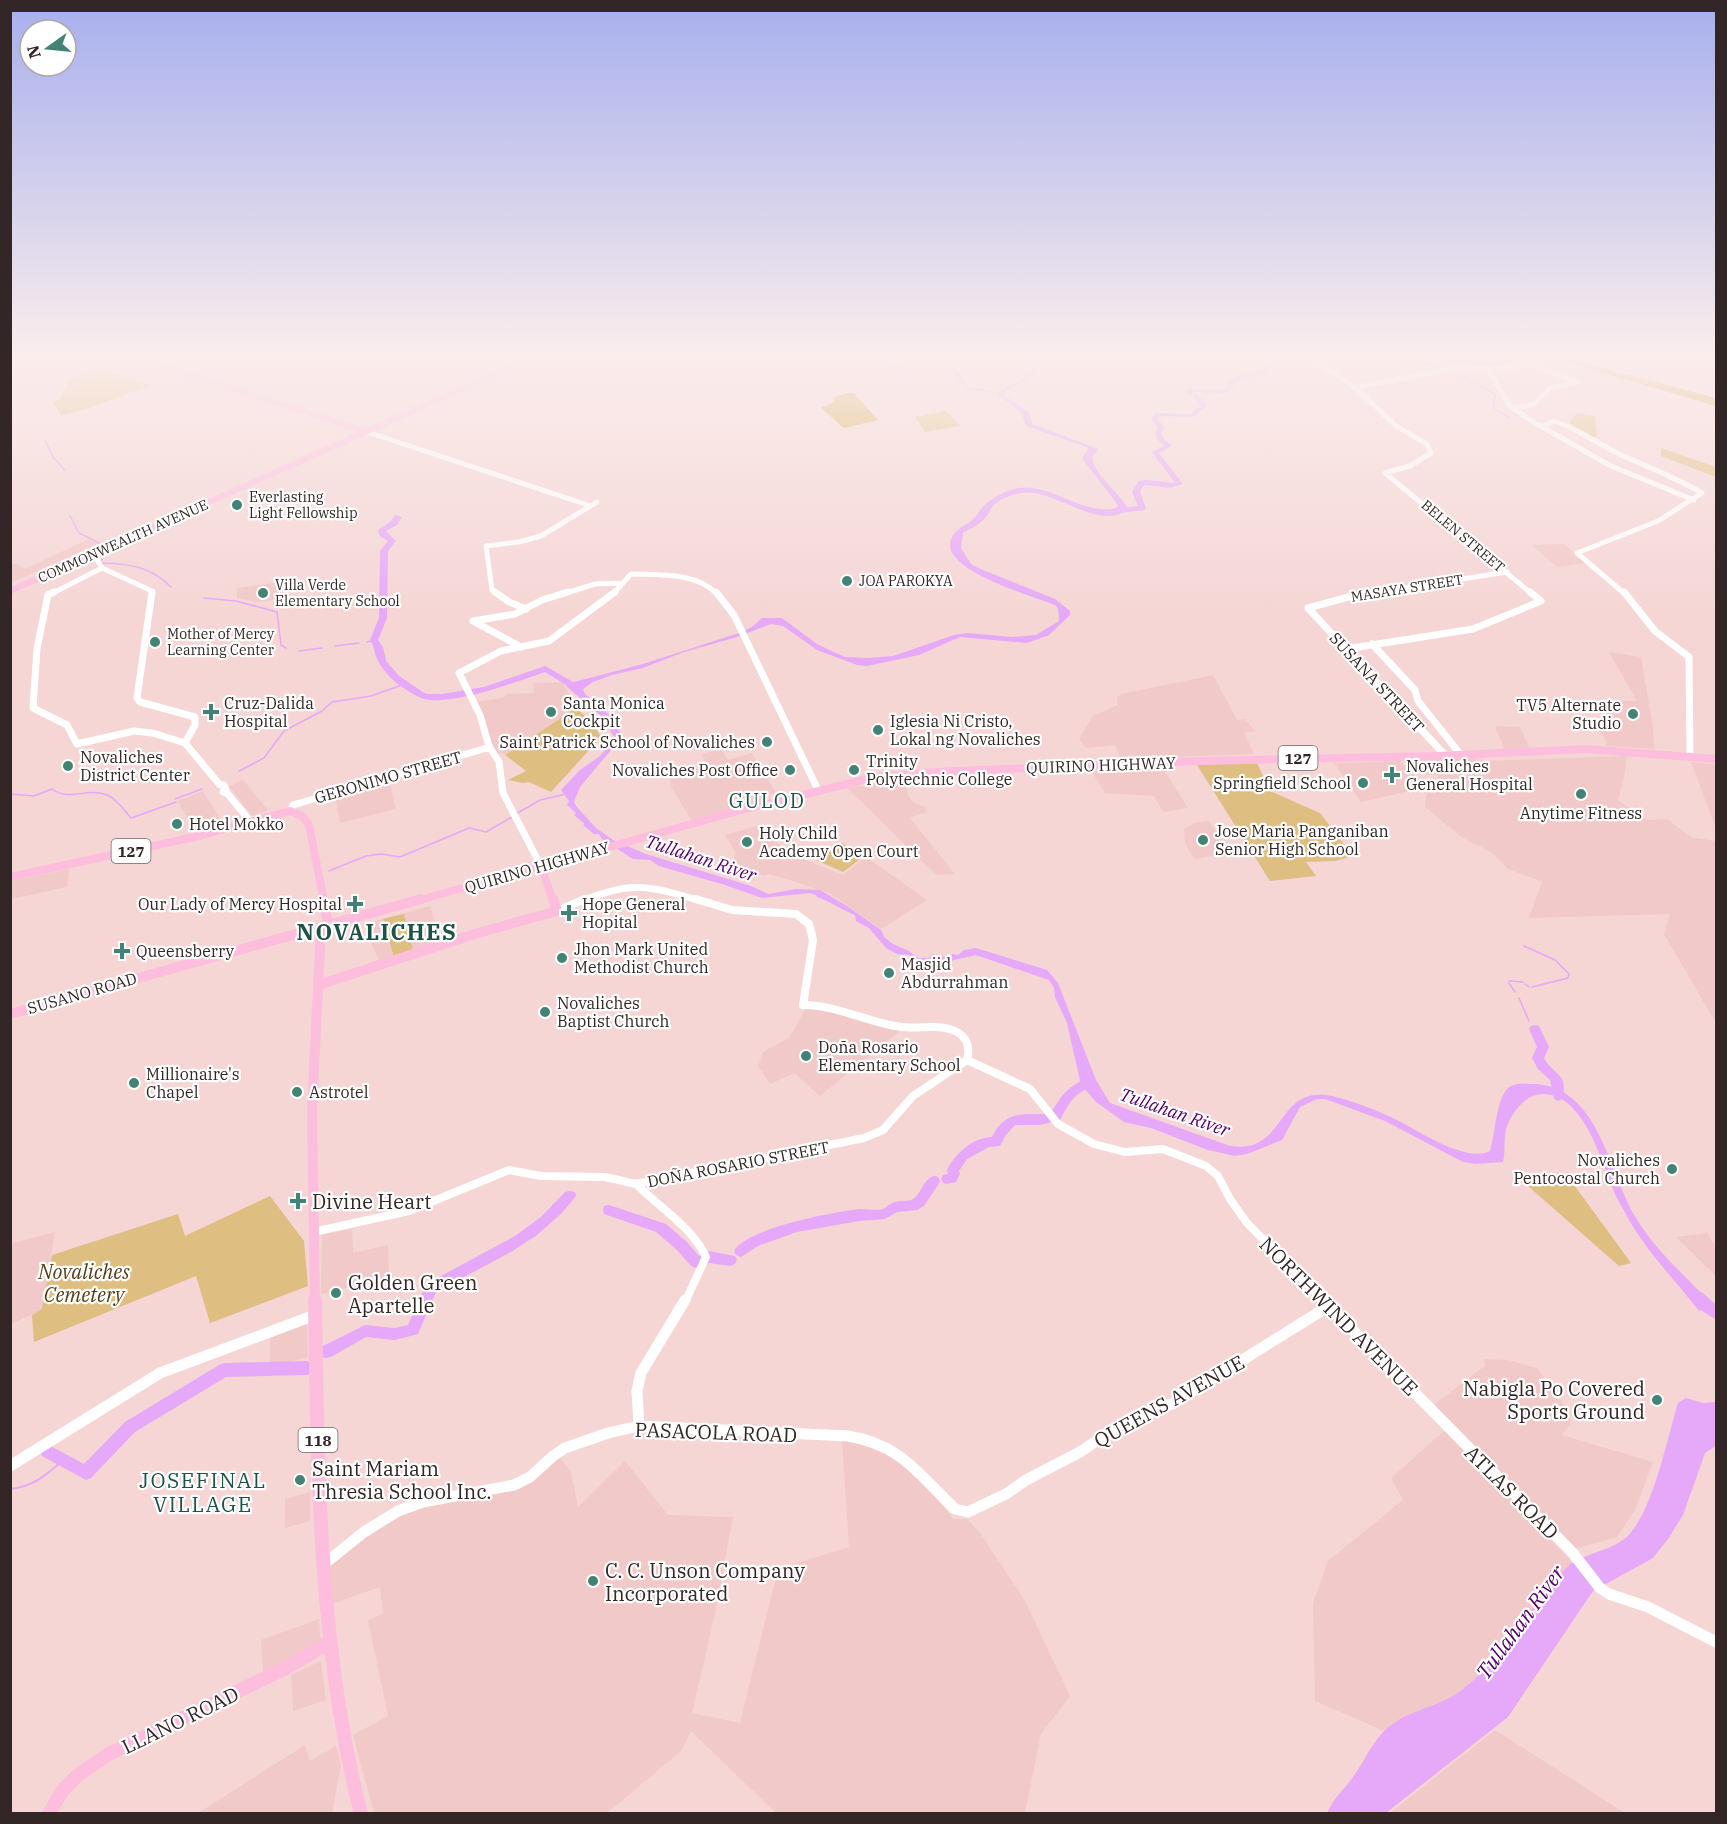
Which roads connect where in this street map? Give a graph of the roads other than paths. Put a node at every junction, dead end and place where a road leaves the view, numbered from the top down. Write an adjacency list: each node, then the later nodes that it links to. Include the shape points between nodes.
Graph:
1 (334, 443): 7 (main road, COMMONWEALTH AVENUE)
2 (408, 443): 14 (street, via 594,504 541,536 486,546 492,590)
3 (1427, 443): 9 (street, BELEN STREET, via 1431,453 1408,468 1385,472)
4 (1571, 443): 6 (street, via 1611,466)
5 (1602, 443): 6 (street, via 1702,493)
6 (1694, 500): 22 (street, via 1638,532 1577,554 1627,596 1655,631 1689,657)
7 (90, 553): 8 (street); 11 (main road, COMMONWEALTH AVENUE); 12 (main road, COMMONWEALTH AVENUE)
8 (102, 568): 18 (street, via 152,591 137,698 195,717); 18 (street, via 48,595 37,648 32,706 67,725 77,744 138,731)
9 (1508, 572): 13 (street, MASAYA STREET, via 1356,596); 15 (street, BELEN STREET, via 1541,601 1473,629)
10 (623, 583): 14 (street, via 588,586); 16 (street, via 552,639); 24 (street, via 635,573 679,576 707,585 729,608)
11 (10, 585)
12 (10, 591)
13 (1308, 608): 17 (street, SUSANA STREET)
14 (526, 609): 16 (street, via 473,621)
15 (1372, 644): 17 (street); 21 (street, via 1415,690 1418,700)
16 (521, 647): 19 (street, via 501,651 460,671)
17 (1346, 649): 20 (street, SUSANA STREET)
18 (185, 743): 26 (street)
19 (490, 747): 25 (street, GERONIMO STREET); 27 (street, via 499,762 503,793)
20 (1445, 755): 21 (main road, QUIRINO HIGHWAY / 127); 24 (main road, QUIRINO HIGHWAY / 127, via 920,773 875,777)
21 (1461, 755): 22 (main road, QUIRINO HIGHWAY / 127, via 1575,750)
22 (1690, 757): 23 (main road, QUIRINO HIGHWAY / 127)
23 (1716, 759)
24 (818, 790): 27 (main road, QUIRINO HIGHWAY / 127)
25 (292, 808): 26 (main road, 127); 30 (main road, via 309,825)
26 (250, 822): 28 (main road, 127)
27 (541, 866): 29 (main road); 30 (main road, QUIRINO HIGHWAY / 127)
28 (10, 877)
29 (557, 911): 31 (main road); 33 (street, via 610,889 635,886 665,890 732,909 796,914 813,934 803,1005 833,1007 899,1026 952,1030 968,1043)
30 (325, 926): 31 (main road, 118); 32 (main road, SUSANO ROAD)
31 (318, 985): 35 (main road, 118)
32 (10, 1014)
33 (967, 1060): 34 (street, DOÑA ROSARIO STREET, via 913,1096 883,1130 872,1136); 36 (street, NORTHWIND AVENUE, via 1030,1089 1058,1124 1094,1144 1125,1152 1163,1149 1206,1166 1218,1176 1247,1223)
34 (636, 1184): 35 (street, DOÑA ROSARIO STREET, via 605,1177 542,1176 509,1170 409,1210); 39 (street, via 693,1235 706,1257 692,1291 641,1373 637,1391)
35 (313, 1232): 37 (main road, 118)
36 (1329, 1306): 38 (street, NORTHWIND AVENUE); 40 (street, QUEENS AVENUE, via 1172,1404 1129,1419)
37 (315, 1315): 41 (street, via 160,1373); 42 (main road, 118)
38 (1430, 1410): 43 (street, ATLAS ROAD, via 1578,1559 1600,1588 1648,1607)
39 (639, 1426): 40 (street, PASACOLA ROAD, via 869,1439 896,1451 955,1509 968,1512); 42 (street, PASACOLA ROAD, via 566,1448 526,1480 393,1513)
40 (1069, 1458)
41 (10, 1466)
42 (322, 1566): 44 (main road, 118)
43 (1716, 1642)
44 (327, 1644): 45 (main road, LLANO ROAD, via 107,1755 78,1774); 46 (main road, 118)
45 (49, 1814)
46 (361, 1814)

